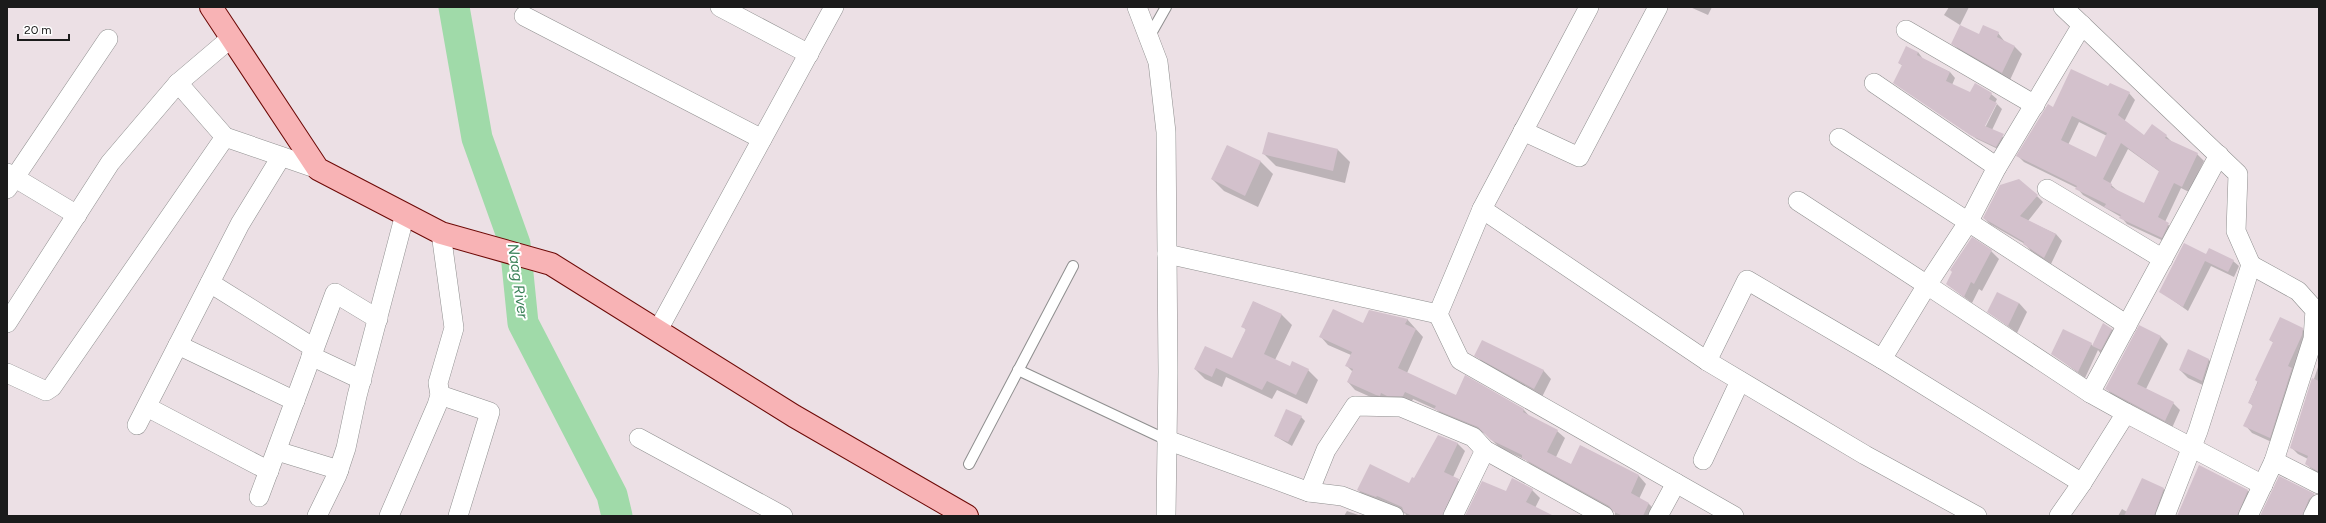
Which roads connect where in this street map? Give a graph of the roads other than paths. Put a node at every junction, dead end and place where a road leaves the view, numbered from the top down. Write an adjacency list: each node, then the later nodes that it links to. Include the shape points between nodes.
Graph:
1 (211, 7): 14 (street)
2 (720, 7): 9 (street)
3 (834, 7): 16 (street)
4 (1137, 7): 13 (street)
5 (1166, 7): 13 (lane)
6 (1589, 7): 20 (street)
7 (1658, 7): 20 (street, via 1579,157)
8 (2063, 7): 11 (street)
9 (743, 12): 16 (street)
10 (524, 16): 23 (street)
11 (2082, 25): 19 (street); 24 (street)
12 (1906, 30): 19 (street)
13 (1149, 37): 36 (street, via 1158,62 1166,132)
14 (231, 38): 17 (street); 27 (street)
15 (108, 39): 28 (street)
16 (809, 54): 23 (street)
17 (178, 83): 21 (street); 33 (street, via 110,163)
18 (1874, 84): 26 (street)
19 (2035, 105): 26 (street)
20 (1523, 131): 31 (street)
21 (225, 138): 25 (street); 52 (street, via 52,387 46,391)
22 (1839, 138): 34 (street)
23 (762, 139): 46 (street)
24 (2219, 155): 37 (street); 38 (street, via 2238,174 2236,231)
25 (281, 157): 27 (street); 40 (street, via 240,224)
26 (1997, 167): 34 (street)
27 (318, 169): 32 (street)
28 (10, 180): 33 (street)
29 (2047, 189): 37 (street)
30 (1798, 201): 41 (street)
31 (1482, 209): 42 (street); 50 (street)
32 (405, 214): 35 (street); 43 (street)
33 (77, 215): 44 (street)
34 (1969, 221): 41 (street); 45 (street)
35 (442, 232): 46 (street, via 551,264); 56 (street, via 454,328 438,383)
36 (1167, 254): 42 (street); 62 (street)
37 (2163, 259): 45 (street)
38 (2251, 265): 63 (street); 67 (street, via 2298,291 2315,310 2313,339)
39 (1073, 266): 51 (lane)
40 (210, 283): 47 (street); 48 (street)
41 (1927, 285): 49 (street); 55 (street)
42 (1438, 314): 72 (street, via 1460,360)
43 (378, 319): 48 (street, via 335,293); 53 (street)
44 (7, 323)
45 (2127, 325): 55 (street)
46 (658, 330): 83 (street, via 794,416)
47 (178, 346): 57 (street); 58 (street)
48 (313, 352): 53 (street); 57 (street)
49 (1882, 358): 50 (street, via 1747,280); 71 (street)
50 (1706, 361): 54 (street)
51 (1018, 370): 62 (lane); 68 (lane)
52 (7, 373)
53 (362, 380): 69 (street)
54 (1740, 381): 66 (street); 78 (street, via 1865,455)
55 (2090, 393): 59 (street)
56 (440, 395): 80 (street); 81 (street, via 490,412)
57 (295, 401): 65 (street)
58 (147, 407): 60 (street); 70 (street)
59 (2126, 413): 63 (street); 71 (street)
60 (137, 425)
61 (639, 438): 82 (street)
62 (1167, 440): 75 (street); 84 (street)
63 (2192, 448): 74 (street); 92 (street)
64 (1485, 450): 75 (street, via 1473,437 1401,406 1355,406 1326,450); 86 (street); 87 (street)
65 (276, 451): 69 (street); 70 (street)
66 (1702, 460)
67 (2274, 461): 73 (street); 74 (street)
68 (969, 464)
69 (339, 470): 79 (street)
70 (269, 471): 76 (street)
71 (2082, 483): 91 (street)
72 (1676, 484): 88 (street); 89 (street)
73 (2319, 484)
74 (2263, 485): 93 (street)
75 (1309, 492): 85 (street, via 1342,496)
76 (259, 497)
77 (2319, 504): 94 (street)
78 (1949, 509): 90 (street)
79 (321, 515)
80 (389, 516)
81 (458, 516)
82 (782, 516)
83 (968, 516)
84 (1166, 516)
85 (1394, 516)
86 (1453, 516)
87 (1604, 516)
88 (1658, 516)
89 (1734, 516)
90 (1977, 516)
91 (2059, 516)
92 (2165, 516)
93 (2248, 516)
94 (2313, 516)

